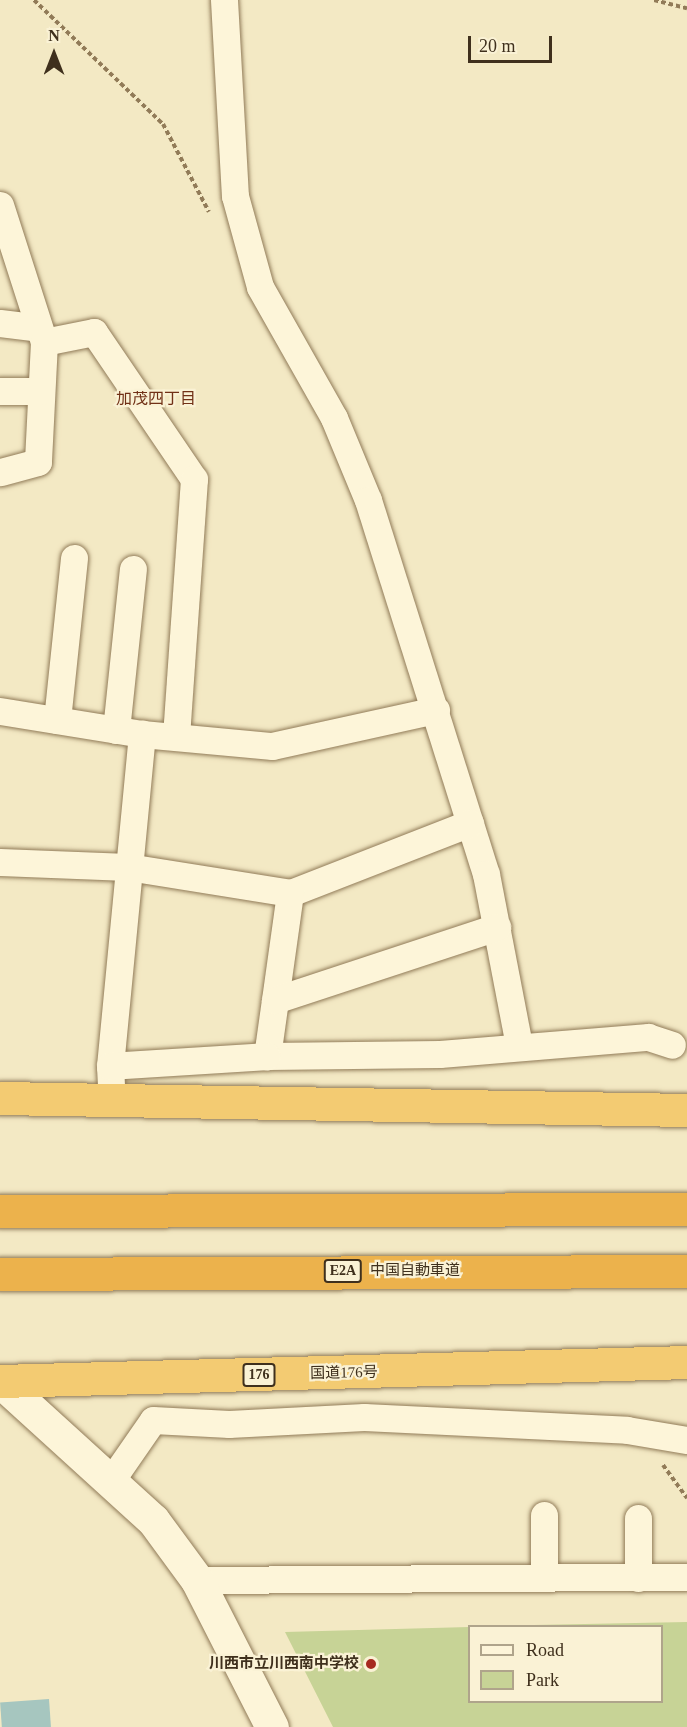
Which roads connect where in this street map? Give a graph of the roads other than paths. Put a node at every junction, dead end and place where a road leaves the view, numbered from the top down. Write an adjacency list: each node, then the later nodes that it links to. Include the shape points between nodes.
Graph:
1 (224, 0): 10 (street, via 236,196 260,287 334,418 369,500)
2 (0, 205): 4 (street)
3 (0, 324): 4 (street)
4 (41, 335): 6 (street); 15 (street, via 94,332 194,479)
5 (0, 391): 6 (street)
6 (41, 391): 7 (street, via 38,462)
7 (0, 472)
8 (74, 558): 12 (street)
9 (133, 569): 13 (street)
10 (436, 710): 15 (street, via 272,746); 16 (street)
11 (0, 711): 12 (street)
12 (57, 720): 13 (street)
13 (116, 730): 14 (street)
14 (142, 734): 15 (street); 18 (street)
15 (176, 736)
16 (470, 823): 19 (street); 20 (street)
17 (0, 862): 18 (street)
18 (128, 867): 19 (street); 25 (street)
19 (290, 893): 21 (street)
20 (497, 927): 21 (street); 23 (street)
21 (275, 1000): 24 (street)
22 (672, 1045): 23 (street, via 648,1037)
23 (519, 1046): 24 (street, via 440,1054)
24 (267, 1056): 25 (street)
25 (110, 1066): 27 (street)
26 (0, 1098): 27 (highway)
27 (111, 1099): 29 (highway)
28 (687, 1100): 29 (highway)
29 (518, 1103): 30 (highway)
30 (687, 1110)
31 (687, 1209): 32 (highway)
32 (0, 1211)
33 (687, 1271): 34 (highway, 中国自動車道 / E2A)
34 (0, 1275)
35 (687, 1362): 36 (highway, 国道176号 / 176)
36 (519, 1369): 37 (highway); 38 (highway, 国道176号 / 176)
37 (687, 1373)
38 (0, 1381): 40 (street)
39 (687, 1440): 40 (street, via 627,1430 364,1417 229,1424 153,1420)
40 (110, 1482): 46 (street, via 153,1520)
41 (544, 1515): 44 (street)
42 (638, 1518): 45 (street)
43 (687, 1577): 45 (street)
44 (544, 1578): 45 (street); 46 (street)
45 (638, 1578)
46 (197, 1580): 47 (street)
47 (272, 1727)

